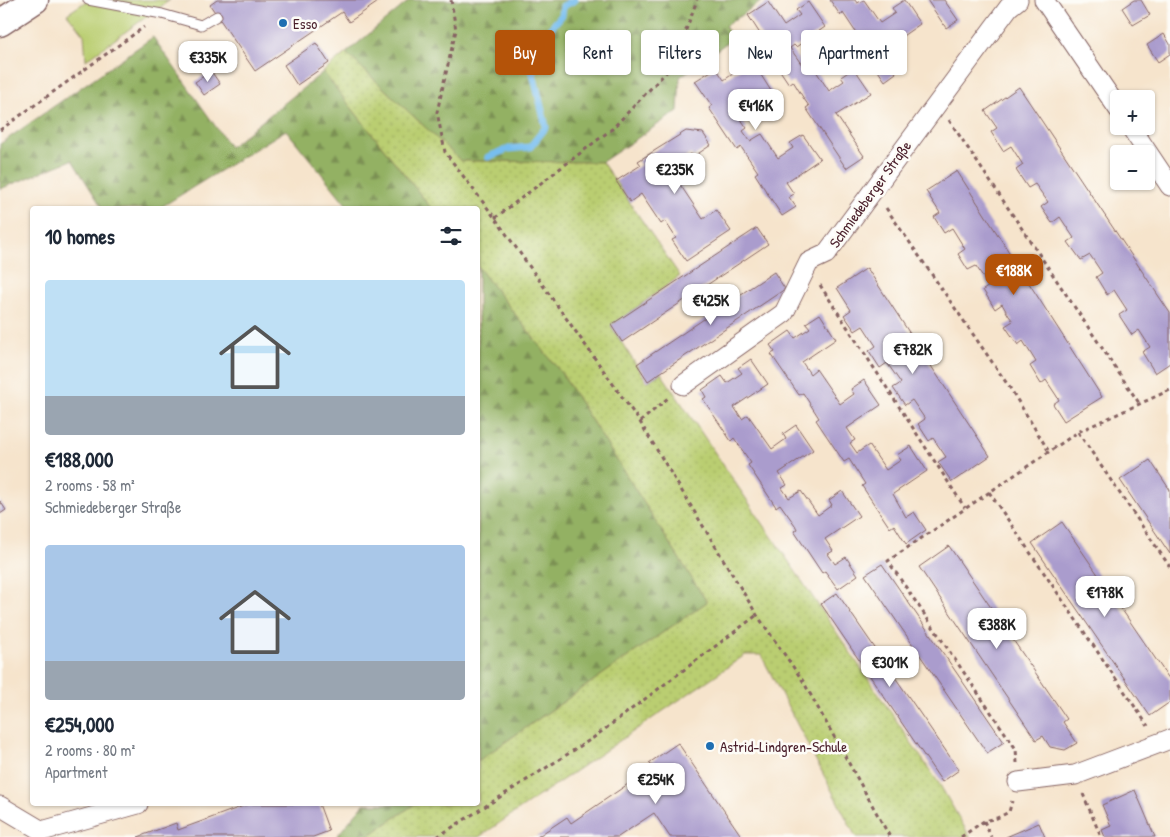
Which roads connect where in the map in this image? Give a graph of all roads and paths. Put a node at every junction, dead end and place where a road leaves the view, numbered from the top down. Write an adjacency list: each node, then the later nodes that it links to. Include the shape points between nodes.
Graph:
1 (35, 0): 9 (main road)
2 (88, 0): 7 (lane)
3 (451, 0): 17 (path, via 456,30 437,112 445,152)
4 (697, 0): 17 (path, via 673,65 612,129)
5 (1018, 0): 11 (street, Schmiedeberger Straße, via 1009,7)
6 (1044, 0): 10 (street)
7 (162, 14): 8 (lane, via 201,26); 12 (path)
8 (217, 16)
9 (0, 23)
10 (1110, 97)
11 (937, 103): 16 (street, Schmiedeberger Straße); 21 (path)
12 (0, 130)
13 (1138, 135): 14 (street)
14 (1164, 164): 15 (street)
15 (1170, 186)
16 (874, 192): 18 (street, Schmiedeberger Straße, via 826,254); 24 (path, via 1010,388)
17 (495, 218): 22 (path)
18 (809, 262): 19 (street, via 784,313); 26 (path, via 825,294)
19 (682, 385): 22 (path)
20 (1170, 390): 21 (path)
21 (1139, 404): 23 (path)
22 (640, 422): 28 (path)
23 (1078, 432): 24 (path); 27 (path)
24 (1048, 450): 25 (path)
25 (989, 491): 26 (path); 29 (path)
26 (966, 508): 31 (path, via 888,561 1016,749)
27 (1170, 567)
28 (757, 615): 35 (path, via 593,738); 36 (path, via 803,681)
29 (1165, 741): 30 (street)
30 (1075, 775): 31 (street); 39 (path)
31 (1018, 782): 34 (path, via 1009,812)
32 (0, 806): 33 (street, via 42,831)
33 (131, 806)
34 (984, 821): 37 (path); 38 (path)
35 (437, 837)
36 (890, 837)
37 (961, 837)
38 (991, 837)
39 (1101, 837)

